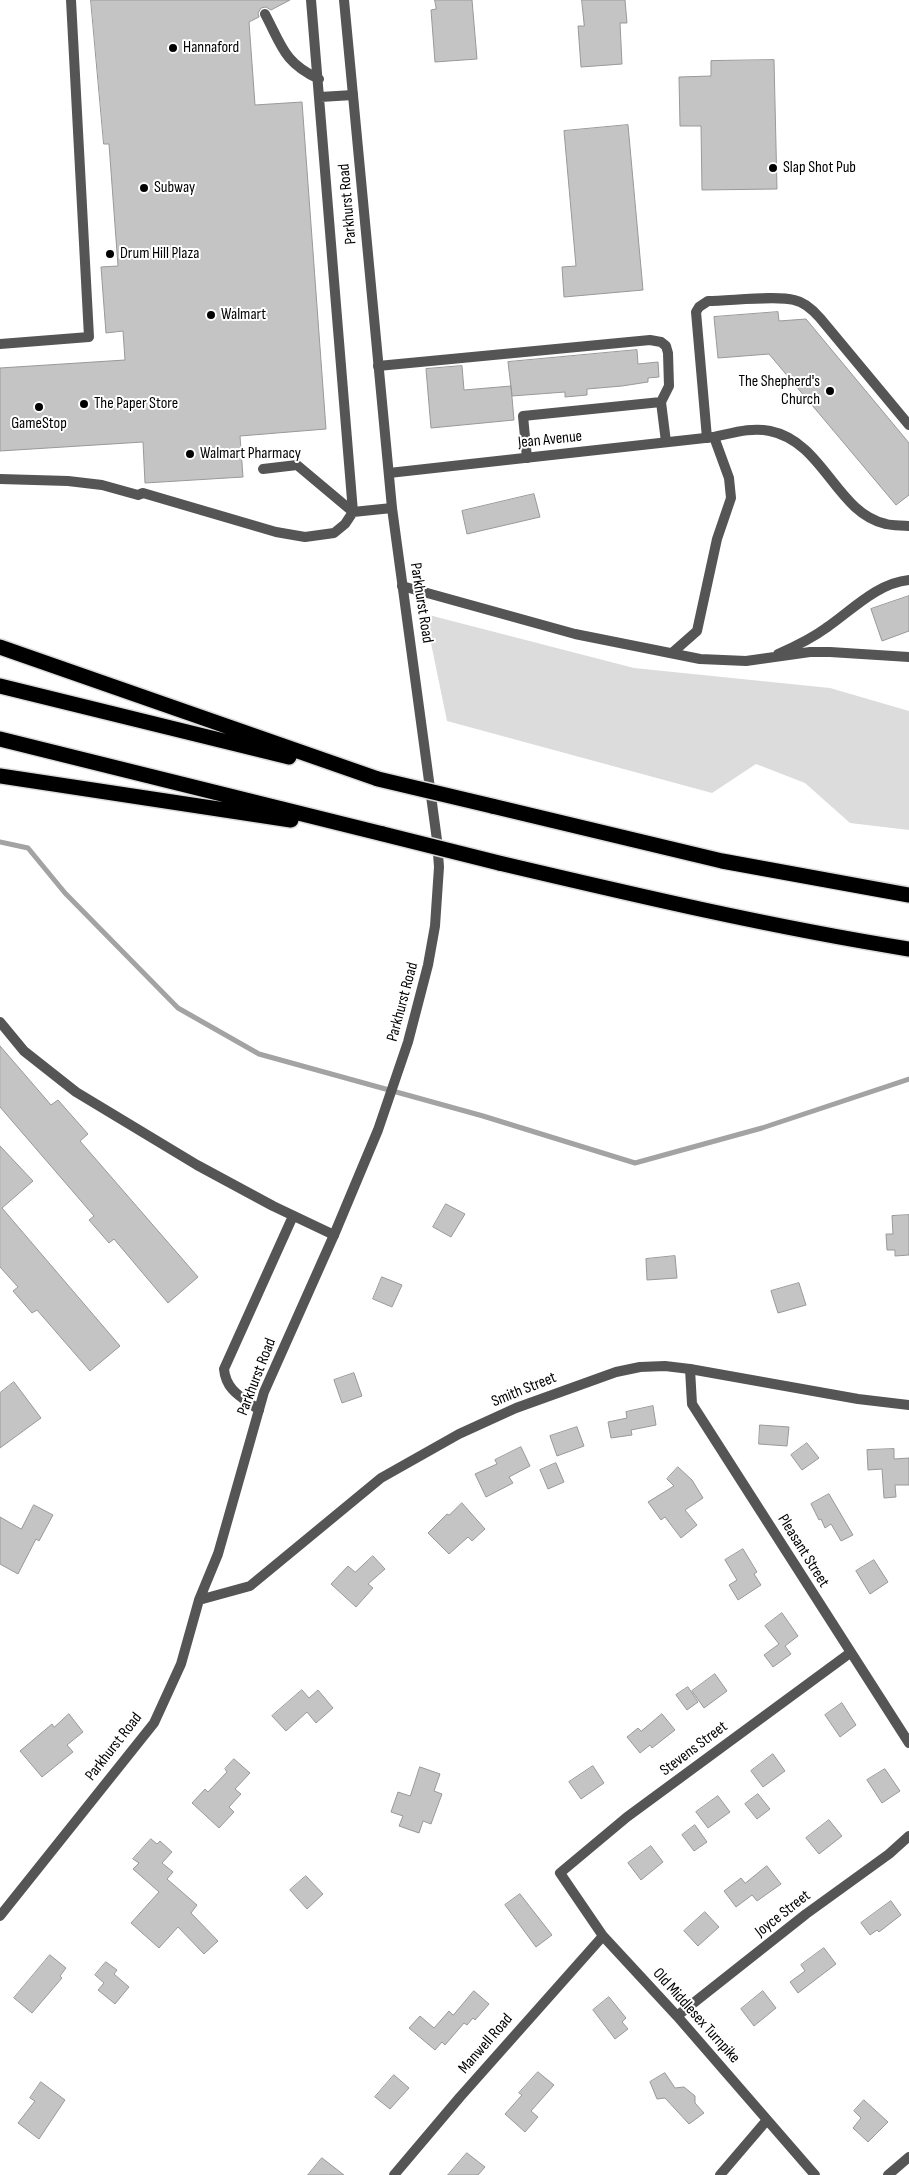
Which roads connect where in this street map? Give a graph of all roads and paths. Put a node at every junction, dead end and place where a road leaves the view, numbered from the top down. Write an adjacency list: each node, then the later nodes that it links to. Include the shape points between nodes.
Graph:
1 (71, 0): 8 (street, via 89,337)
2 (311, 0): 5 (street)
3 (344, 0): 6 (street, Parkhurst Road)
4 (265, 14): 5 (street, via 289,61)
5 (319, 79): 7 (street)
6 (353, 95): 7 (street); 9 (street, Parkhurst Road)
7 (320, 98): 19 (street)
8 (0, 344)
9 (378, 366): 10 (street, via 650,340 661,342 668,353 669,386); 16 (street, Parkhurst Road)
10 (661, 402): 13 (street); 14 (street, via 523,416)
11 (909, 425): 12 (street, via 807,306 794,299 780,298 708,301 696,312)
12 (711, 437): 13 (street, Jean Avenue); 20 (street, Jean Avenue, via 747,429 769,430 784,435 807,449 857,510 885,524); 24 (street, via 729,478 731,498 717,539 697,630)
13 (666, 442): 14 (street, Jean Avenue)
14 (527, 458): 16 (street, Jean Avenue)
15 (263, 469): 19 (street, via 297,465)
16 (389, 473): 18 (street, Parkhurst Road)
17 (0, 479): 19 (street, via 102,485 304,537 334,533)
18 (392, 508): 19 (street); 22 (street, Parkhurst Road)
19 (353, 512)
20 (909, 526)
21 (909, 580): 26 (street, via 875,592 824,630)
22 (402, 586): 24 (street, via 567,632); 36 (street, Parkhurst Road, via 439,866 436,917 417,1012 396,1080)
23 (0, 647): 30 (highway)
24 (672, 653): 26 (street, via 725,661)
25 (909, 657): 26 (street, via 810,652)
26 (762, 660)
27 (0, 686): 30 (highway)
28 (0, 739): 31 (highway)
29 (0, 776): 31 (highway)
30 (378, 779): 32 (highway, bridge, via 722,861)
31 (384, 834): 33 (highway, bridge, via 642,897)
32 (909, 895)
33 (909, 949)
34 (0, 1022): 35 (street, via 24,1051 76,1092 197,1165)
35 (293, 1216): 36 (street); 39 (street, via 224,1369 224,1380 231,1389)
36 (334, 1235): 39 (street, Parkhurst Road)
37 (690, 1368): 38 (street, Smith Street, via 858,1399); 40 (street, Smith Street, via 648,1367 616,1372 516,1408 459,1434 381,1478 250,1586); 41 (street, Pleasant Street, via 692,1404)
38 (909, 1405)
39 (259, 1410): 40 (street, Parkhurst Road, via 218,1554)
40 (199, 1600): 45 (street, Parkhurst Road, via 181,1664 154,1723)
41 (850, 1653): 42 (street, Pleasant Street); 44 (street, Stevens Street, via 627,1817)
42 (909, 1744)
43 (909, 1836): 47 (street, Joyce Street)
44 (560, 1873): 46 (street, Old Middlesex Turnpike)
45 (0, 1916)
46 (603, 1936): 47 (street, Old Middlesex Turnpike); 50 (street, Manwell Road)
47 (677, 2016): 48 (street, Old Middlesex Turnpike)
48 (767, 2120): 51 (street); 52 (street, Old Middlesex Turnpike)
49 (909, 2157): 53 (street)
50 (394, 2175)
51 (720, 2175)
52 (815, 2175)
53 (888, 2175)

